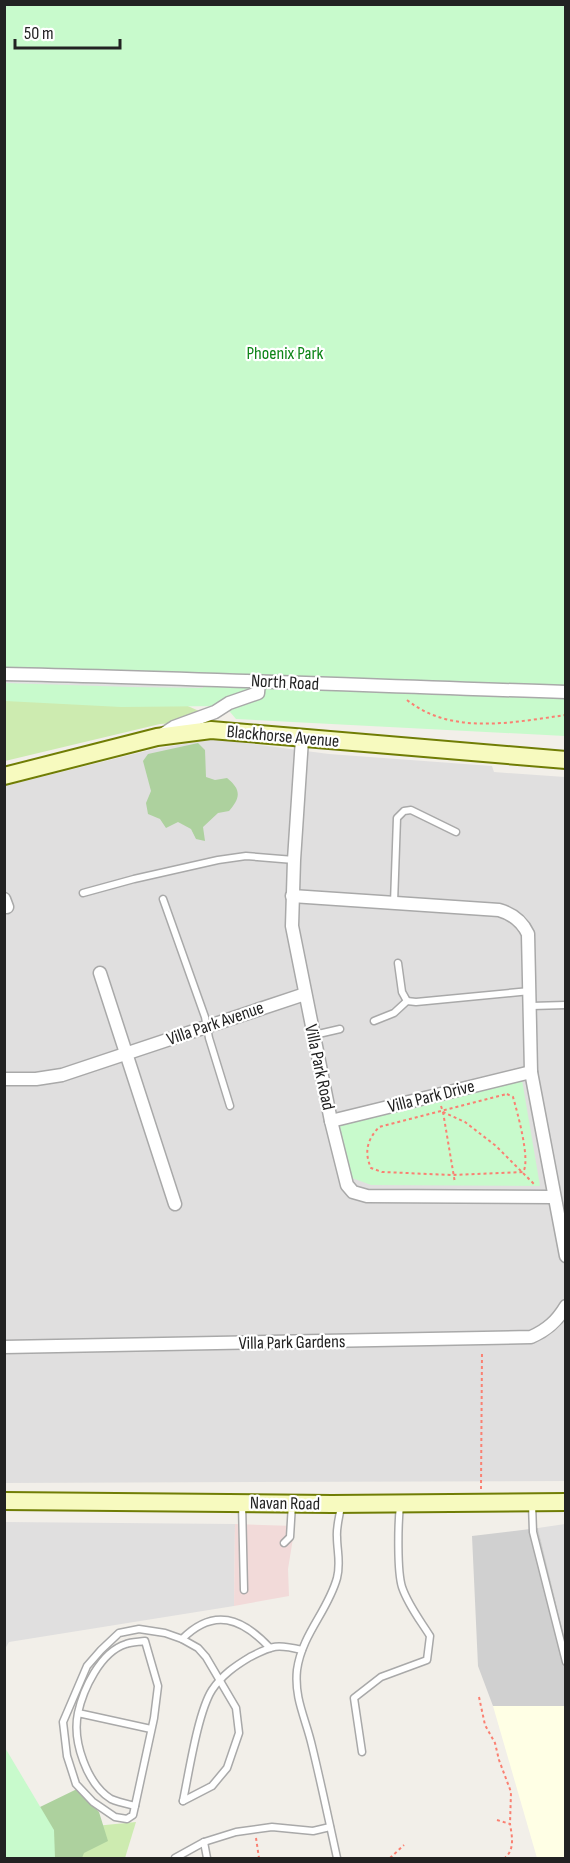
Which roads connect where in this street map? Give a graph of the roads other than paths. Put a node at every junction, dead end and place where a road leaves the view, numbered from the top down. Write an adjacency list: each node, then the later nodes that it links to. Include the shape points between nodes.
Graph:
1 (4, 674): 2 (street, North Road)
2 (259, 681): 3 (street, North Road); 4 (street, via 258,693)
3 (566, 692)
4 (215, 712): 5 (street); 6 (street)
5 (211, 730): 6 (main road, Blackhorse Avenue); 7 (main road, Blackhorse Avenue)
6 (157, 737): 9 (main road, Blackhorse Avenue)
7 (302, 739): 8 (main road, Blackhorse Avenue); 11 (street, Villa Park Road)
8 (566, 760)
9 (4, 776)
10 (456, 832): 15 (lane, via 411,810 397,818)
11 (294, 860): 12 (lane, via 246,856 218,860); 13 (street, Villa Park Road)
12 (83, 893)
13 (292, 896): 15 (street); 19 (street, Villa Park Road, via 292,926)
14 (163, 899): 24 (lane)
15 (394, 903): 18 (street, via 499,910 513,915 528,934)
16 (398, 963): 20 (lane)
17 (100, 973): 27 (street)
18 (530, 991): 20 (lane); 22 (street)
19 (305, 994): 24 (street, Villa Park Avenue); 26 (street, Villa Park Road)
20 (406, 1000): 23 (lane, via 394,1013)
21 (566, 1005): 22 (lane)
22 (531, 1006): 28 (street)
23 (374, 1021)
24 (207, 1027): 27 (street, Villa Park Avenue); 30 (lane)
25 (340, 1029): 26 (lane)
26 (314, 1035): 31 (street, Villa Park Road)
27 (126, 1054): 29 (street, Villa Park Avenue, via 62,1075); 33 (street)
28 (531, 1072): 31 (street, Villa Park Drive); 32 (street)
29 (4, 1079)
30 (230, 1106)
31 (331, 1121): 32 (street, Villa Park Road, via 346,1185 353,1192 368,1196)
32 (553, 1197): 34 (street)
33 (175, 1204)
34 (566, 1256)
35 (565, 1307): 36 (street, Villa Park Gardens, via 551,1326 531,1337)
36 (4, 1347)
37 (4, 1501): 39 (main road, Navan Road)
38 (566, 1502): 43 (main road, Navan Road)
39 (242, 1503): 40 (main road, Navan Road); 45 (lane)
40 (292, 1503): 41 (main road, Navan Road); 44 (lane, via 290,1538)
41 (342, 1503): 42 (main road, Navan Road); 48 (lane, via 336,1535 340,1558 337,1578)
42 (400, 1503): 43 (main road, Navan Road); 53 (lane, via 401,1585 430,1636 427,1660 381,1677 354,1698)
43 (532, 1504): 49 (lane, via 533,1532)
44 (284, 1543)
45 (244, 1590)
46 (182, 1639): 47 (lane, via 207,1620 230,1619 255,1631); 50 (lane, via 198,1648); 54 (lane, via 139,1629 119,1633 87,1666 63,1722 67,1756 76,1784 93,1802 115,1816 127,1819 133,1815)
47 (270, 1648): 48 (lane, via 281,1645); 50 (lane, via 240,1663)
48 (302, 1650): 55 (lane, via 297,1698)
49 (565, 1658)
50 (220, 1680): 50 (lane, via 211,1691 201,1721 183,1801 212,1786 227,1768 239,1733 236,1708)
51 (78, 1713): 52 (lane); 52 (lane, via 86,1685 102,1660 125,1644 145,1641 158,1686); 54 (lane, via 75,1725 92,1782 112,1799)
52 (151, 1729): 54 (lane)
53 (362, 1752)
54 (135, 1806)
55 (330, 1827): 56 (lane, via 313,1832 272,1827); 59 (lane)
56 (204, 1842): 57 (lane); 58 (lane)
57 (175, 1858)
58 (207, 1858)
59 (337, 1858)

